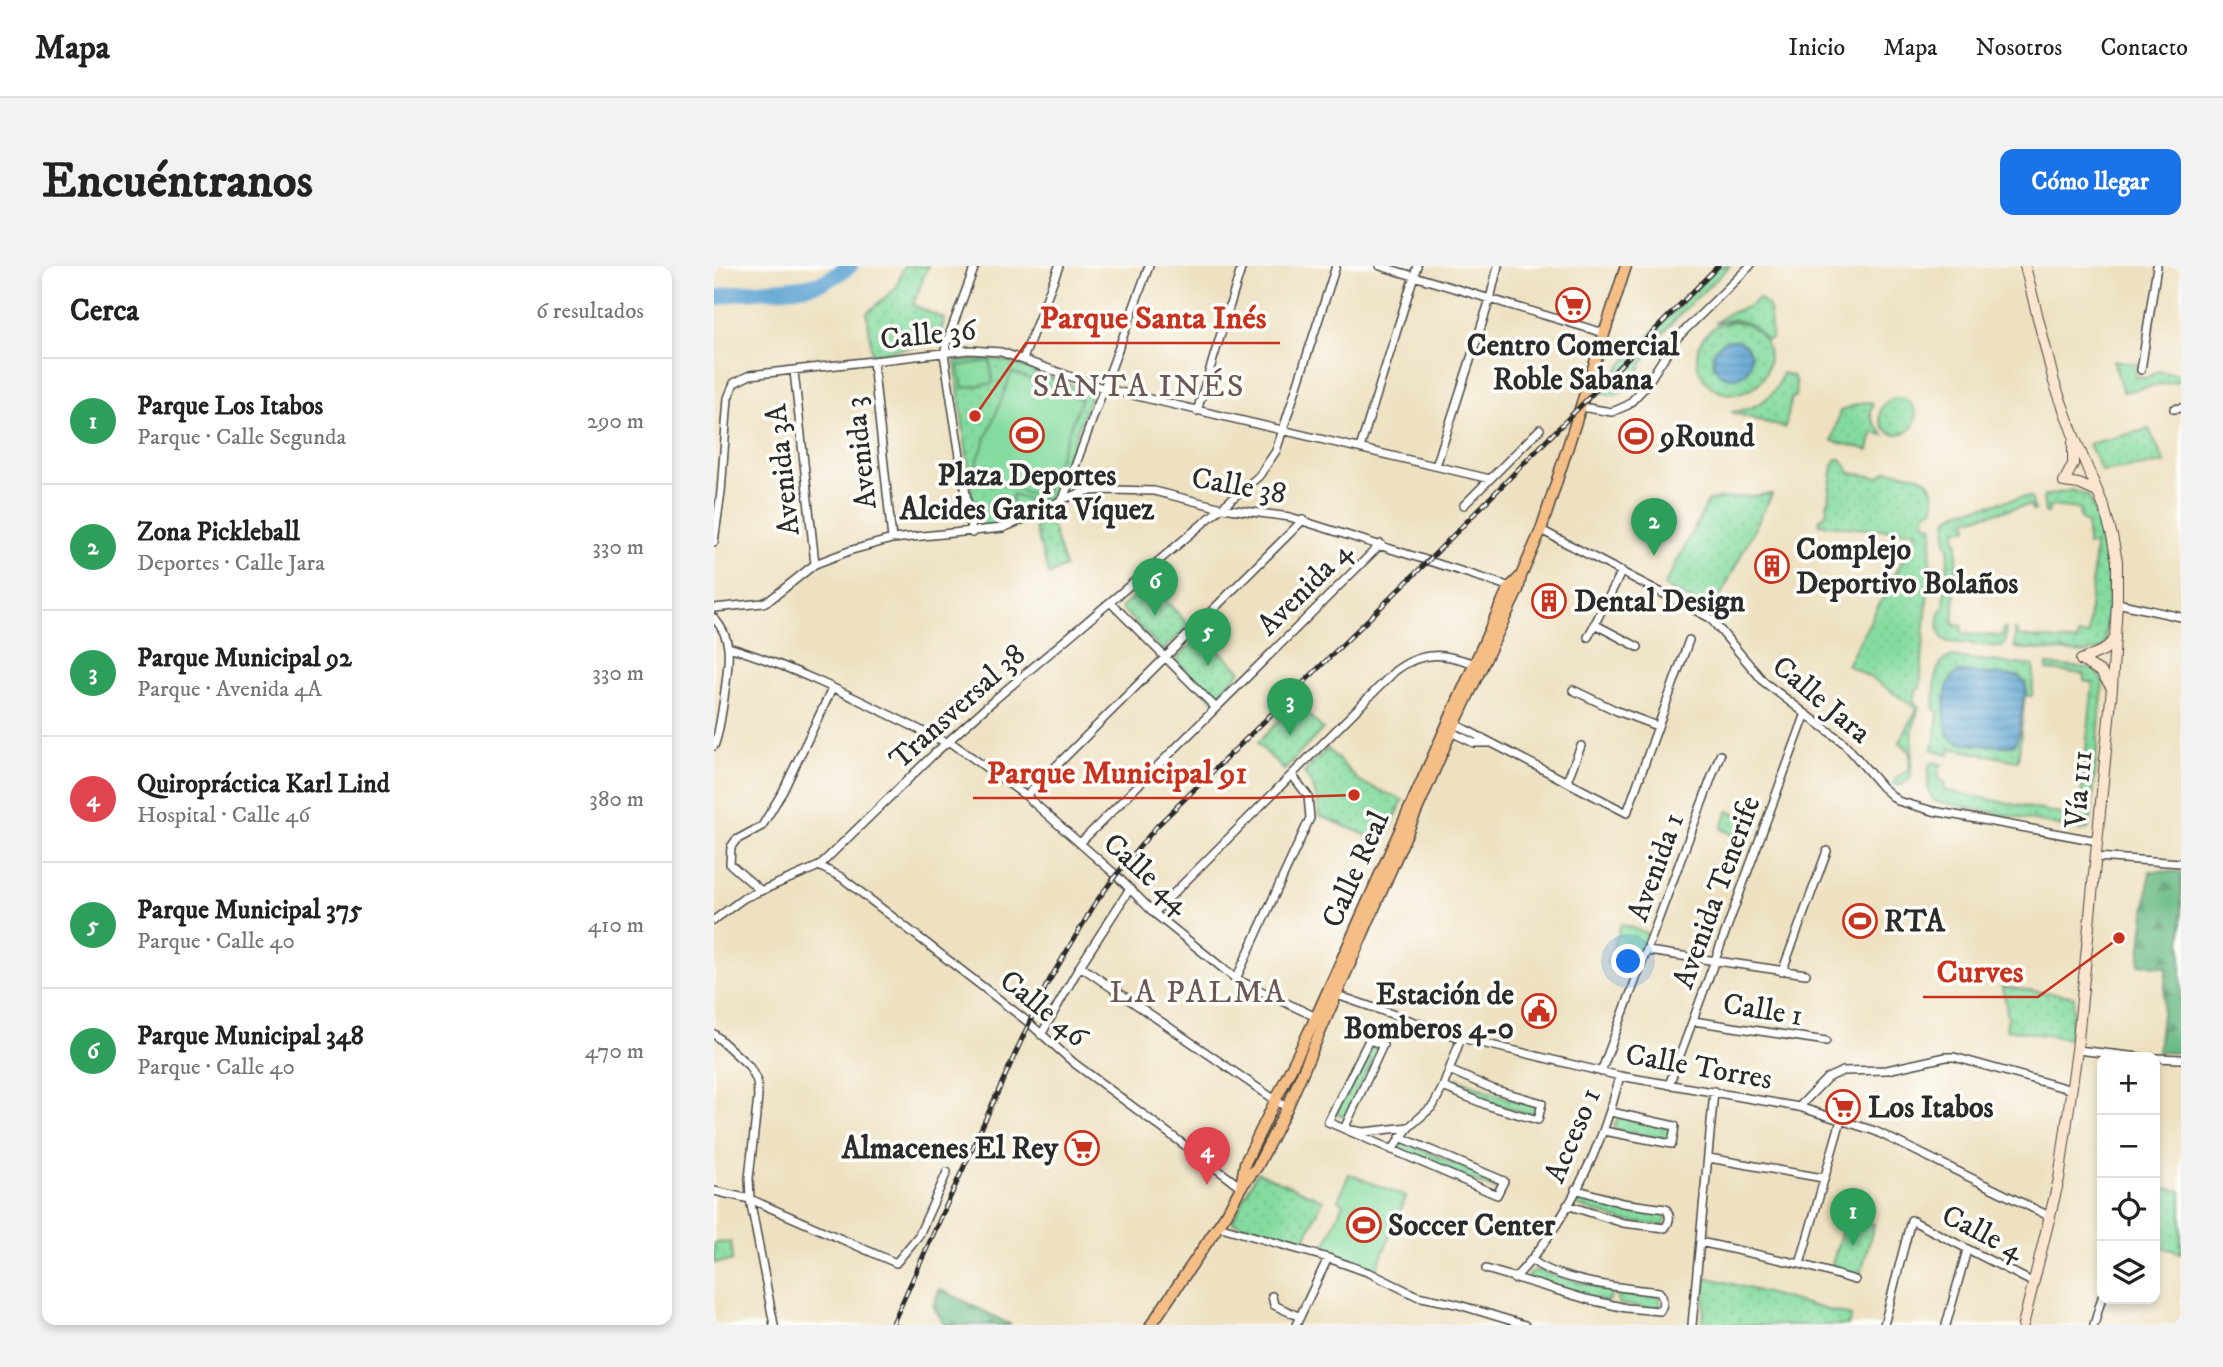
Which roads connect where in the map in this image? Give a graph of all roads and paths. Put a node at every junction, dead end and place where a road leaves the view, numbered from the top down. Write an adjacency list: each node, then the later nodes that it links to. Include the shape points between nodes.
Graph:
1 (975, 266): 16 (street)
2 (1059, 266): 17 (street)
3 (1149, 266): 21 (street)
4 (1241, 266): 23 (street)
5 (1336, 266): 25 (street, Transversal 38)
6 (1380, 266): 13 (street)
7 (1417, 266): 13 (street)
8 (1498, 266): 14 (street)
9 (1626, 266): 15 (main road, Calle Real)
10 (1750, 266): 22 (street, via 1676,339 1629,405 1612,412)
11 (2025, 266): 26 (main road, Vía 111, via 2043,346)
12 (2157, 266): 19 (street)
13 (1414, 276): 14 (street); 27 (street)
14 (1490, 299): 15 (street); 30 (street)
15 (1604, 332): 22 (main road, Calle Real)
16 (944, 354): 17 (street, Calle 36, via 987,349); 18 (street, Calle 36); 38 (street)
17 (1023, 359): 21 (street, Calle 36)
18 (873, 362): 20 (street, Calle 36); 39 (street, Avenida 3)
19 (2141, 370)
20 (794, 371): 29 (street, Calle 36, via 750,375 734,383 728,398); 42 (street, Avenida 3A)
21 (1103, 388): 23 (street, Calle 36); 33 (street)
22 (1581, 407): 37 (main road, Calle Real)
23 (1197, 411): 25 (street, Calle 36)
24 (1540, 429): 31 (street)
25 (1282, 430): 27 (street, Calle 36); 35 (street, Transversal 38, via 1276,451 1259,477)
26 (2073, 434): 32 (main road, Vía 111); 32 (main road, via 2073,464 2064,482)
27 (1360, 448): 30 (street, Calle 36)
28 (714, 457): 29 (street)
29 (724, 459): 40 (street)
30 (1437, 466): 31 (street, Calle 36)
31 (1490, 478): 34 (street)
32 (2097, 492): 46 (main road, Vía 111, via 2114,547)
33 (1063, 499): 35 (street, Calle 38, via 1087,491 1154,491); 38 (street, Calle 38, via 1003,528)
34 (1464, 505)
35 (1222, 508): 36 (street, Calle 38); 45 (street, Transversal 38)
36 (1303, 520): 41 (street, Calle 38); 56 (street)
37 (1541, 530): 43 (street, Calle Jara); 44 (main road, Calle Real)
38 (972, 533): 39 (street, Calle 38)
39 (892, 539): 42 (street, Calle 38)
40 (714, 542)
41 (1381, 544): 44 (street, Calle 38); 61 (street, Avenida 4)
42 (815, 564): 47 (street, Calle 38, via 763,603)
43 (1622, 571): 50 (street); 62 (street, Calle Jara, via 1710,618 1754,672)
44 (1514, 588): 57 (main road, Calle Real)
45 (1110, 602): 56 (street); 65 (street, Transversal 38)
46 (2117, 603): 48 (street); 52 (main road, Vía 111)
47 (714, 608)
48 (2181, 617)
49 (714, 618): 54 (street)
50 (1594, 624): 51 (street); 55 (street)
51 (1588, 637)
52 (2115, 639): 58 (main road, Vía 111); 58 (main road, via 2104,650 2081,660 2101,672)
53 (1689, 640): 63 (street)
54 (728, 647): 59 (street, Calle 44); 66 (street)
55 (1638, 647)
56 (1164, 657): 61 (street); 71 (street)
57 (1479, 665): 64 (main road, Calle Real); 69 (street, via 1430,655 1404,664); 88 (main road, Calle Real)
58 (2112, 688): 72 (main road, Vía 111)
59 (832, 689): 65 (street, Calle 44); 78 (street, via 762,825 731,847 730,863)
60 (1573, 690): 63 (street)
61 (1216, 708): 73 (street, Avenida 4)
62 (1805, 716): 72 (street, Calle Jara, via 1844,743 1901,803); 83 (street, Avenida Tenerife)
63 (1657, 726): 70 (street, via 1627,813)
64 (1453, 728): 70 (street, via 1474,743 1493,743); 88 (main road, Calle Real)
65 (948, 742): 71 (street, Calle 44); 77 (street, Transversal 38)
66 (714, 746)
67 (1581, 746): 70 (street)
68 (1720, 755): 82 (street, Avenida 1)
69 (1292, 775): 80 (street); 87 (street, via 1308,796 1310,818)
70 (1567, 781)
71 (1026, 796): 73 (street, Calle 44)
72 (2098, 841): 75 (main road, Vía 111)
73 (1080, 843): 79 (street, Calle 44)
74 (1827, 851): 85 (street)
75 (2096, 857): 76 (street); 95 (main road, Vía 111)
76 (2181, 863)
77 (819, 866): 78 (street, Transversal 38); 92 (street, Calle 46, via 841,877)
78 (760, 890): 81 (street, Transversal 38)
79 (1129, 890): 80 (street, Calle 44); 84 (street)
80 (1154, 912): 87 (street, Calle 44)
81 (715, 917)
82 (1648, 951): 83 (street); 100 (street, Avenida 1)
83 (1714, 962): 85 (street); 90 (street, Avenida Tenerife)
84 (1080, 966): 92 (street); 106 (street)
85 (1782, 972): 86 (street)
86 (1806, 974)
87 (1236, 979): 89 (street, Calle 44)
88 (1332, 993): 89 (main road, Calle Real); 93 (street, Calle Torres)
89 (1320, 1019): 106 (main road, Calle Real); 108 (main road, Calle Real)
90 (1693, 1021): 94 (street, Calle 1); 102 (street, Avenida Tenerife)
91 (714, 1034): 122 (street, via 749,1066 757,1080)
92 (1041, 1035): 119 (street, Calle 46)
93 (1461, 1038): 99 (street); 100 (street, Calle Torres)
94 (1826, 1041)
95 (2077, 1051): 96 (street); 104 (main road, Vía 111)
96 (2097, 1053)
97 (2160, 1058): 98 (street)
98 (2181, 1059)
99 (1449, 1070): 103 (street); 103 (street, via 1493,1090 1542,1103 1538,1120)
100 (1601, 1072): 101 (street, Calle Torres)
101 (1620, 1076): 102 (street, Calle Torres); 109 (street, Acceso 1)
102 (1669, 1085): 105 (street, Calle Torres)
103 (1443, 1087): 111 (street, via 1433,1105)
104 (2071, 1090): 107 (street, via 1946,1057 1887,1070 1843,1071 1827,1078); 124 (main road, Vía 111)
105 (1714, 1091): 107 (street, Calle Torres); 116 (street)
106 (1276, 1102): 108 (street); 119 (main road, Calle Real, via 1245,1163)
107 (1799, 1107): 110 (street, Calle Torres)
108 (1287, 1108): 119 (main road, Calle Real)
109 (1611, 1112): 113 (street, Acceso 1); 113 (street, via 1675,1126 1672,1144)
110 (1841, 1120): 118 (street); 124 (street, Calle Torres, via 1875,1131)
111 (1409, 1127): 112 (street, via 1364,1132); 114 (street)
112 (1343, 1129): 112 (street, via 1383,1045 1369,1040 1328,1122); 115 (street)
113 (1604, 1131): 120 (street, Acceso 1)
114 (1400, 1138): 115 (street); 115 (street, via 1504,1181 1497,1195)
115 (1392, 1150)
116 (1709, 1158): 118 (street); 126 (street)
117 (947, 1172): 122 (street, via 919,1235 896,1264)
118 (1823, 1178): 130 (street)
119 (1241, 1186): 125 (main road, Calle Real)
120 (1575, 1189): 123 (street, Acceso 1); 123 (street, via 1622,1203 1666,1209 1669,1223 1665,1228 1623,1223)
121 (714, 1191): 122 (street)
122 (750, 1199): 140 (street)
123 (1567, 1205): 129 (street, Acceso 1)
124 (2051, 1217): 134 (main road, Vía 111)
125 (1218, 1226): 128 (street); 141 (main road, Calle Real)
126 (1700, 1242): 130 (street); 144 (street)
127 (1967, 1250): 134 (street, Calle 4); 145 (street, Calle 4, via 1911,1220); 146 (street)
128 (1328, 1258): 139 (street); 143 (street, via 1417,1296)
129 (1532, 1261): 132 (street, Acceso 1); 135 (street, via 1547,1270)
130 (1800, 1264): 133 (street)
131 (1486, 1269): 132 (street)
132 (1514, 1279): 138 (street)
133 (1855, 1280)
134 (2034, 1283): 147 (main road, Vía 111)
135 (1616, 1287): 138 (street); 138 (street, via 1659,1292 1662,1308)
136 (1272, 1296): 139 (street, via 1274,1305)
137 (2100, 1304): 148 (street)
138 (1611, 1305)
139 (1300, 1317): 142 (street)
140 (774, 1325)
141 (1151, 1325)
142 (1296, 1325)
143 (1525, 1325)
144 (1692, 1325)
145 (1884, 1325)
146 (1946, 1325)
147 (2023, 1325)
148 (2094, 1325)

